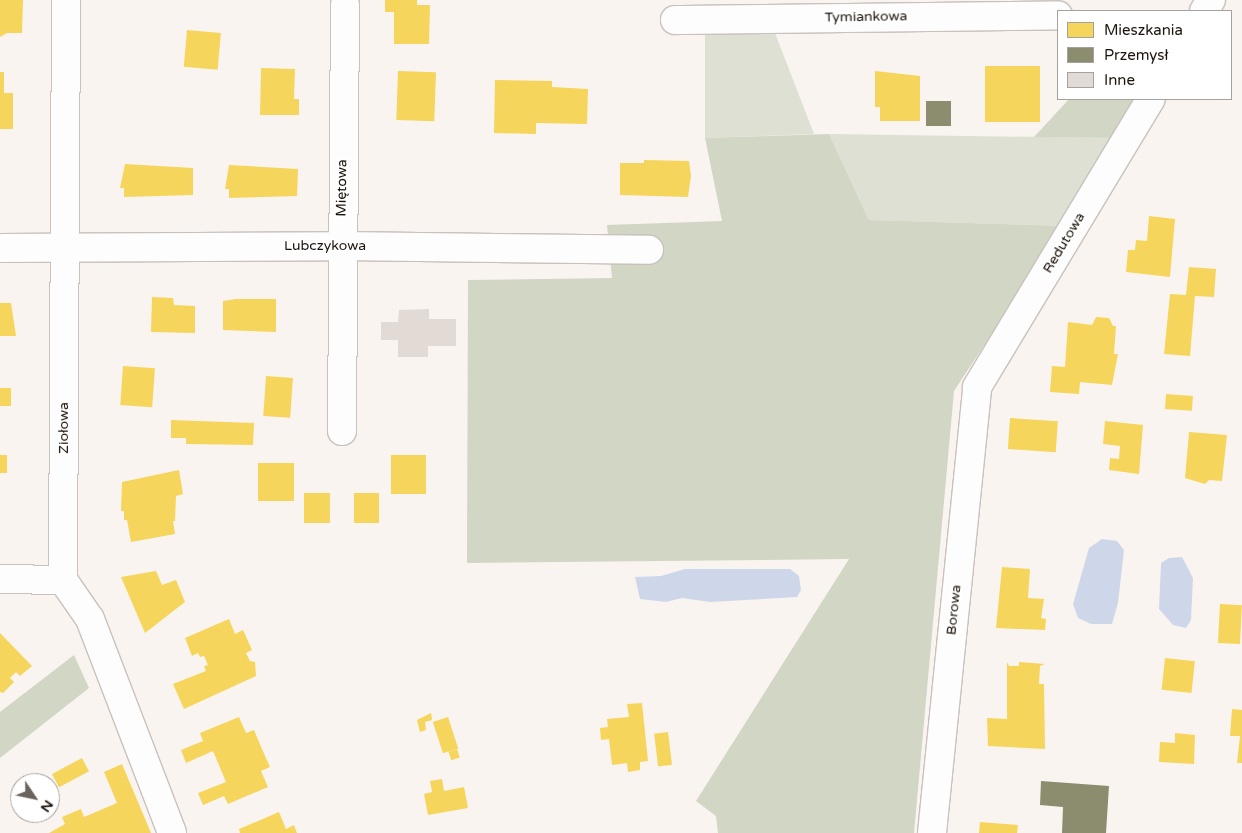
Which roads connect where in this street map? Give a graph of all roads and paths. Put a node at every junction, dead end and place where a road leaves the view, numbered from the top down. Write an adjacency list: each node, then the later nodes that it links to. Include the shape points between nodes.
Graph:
1 (66, 0): 8 (street, Ziołowa)
2 (345, 5): 6 (street, Miętowa)
3 (1057, 15): 4 (street, Tymiankowa)
4 (675, 20)
5 (1150, 100): 10 (street, Redutowa)
6 (341, 246): 8 (street, Lubczykowa); 9 (street, Lubczykowa); 11 (street, Miętowa)
7 (0, 248): 8 (street, Lubczykowa)
8 (66, 248): 13 (street, Ziołowa)
9 (650, 250)
10 (977, 387): 15 (street, Borowa)
11 (342, 430)
12 (0, 579): 13 (street)
13 (63, 580): 14 (street, via 90,618)
14 (172, 833)
15 (932, 833)

